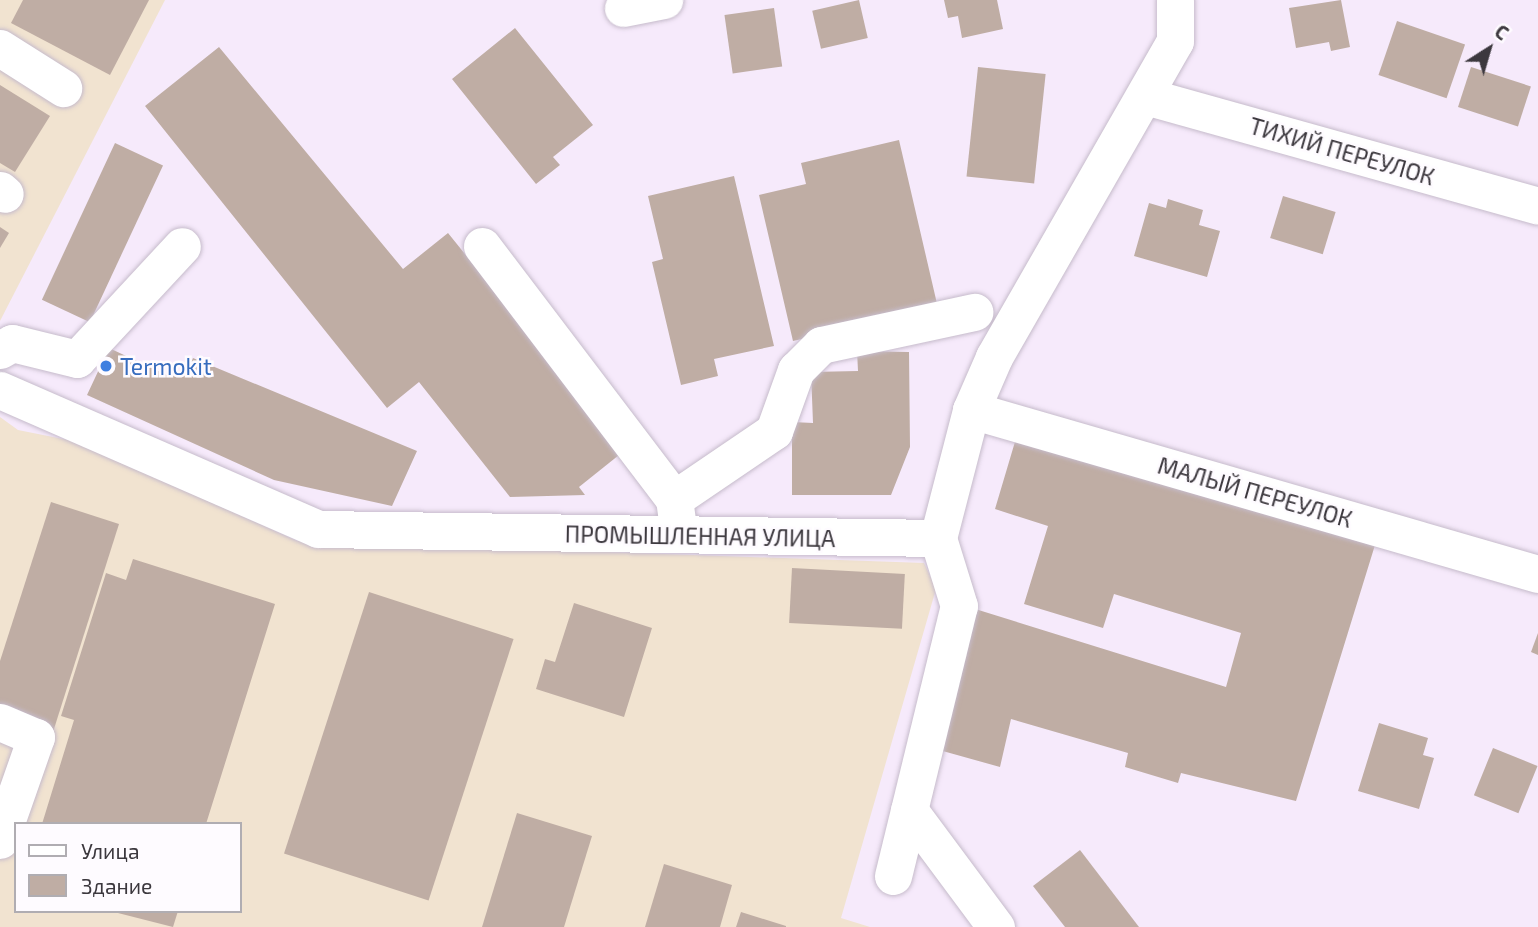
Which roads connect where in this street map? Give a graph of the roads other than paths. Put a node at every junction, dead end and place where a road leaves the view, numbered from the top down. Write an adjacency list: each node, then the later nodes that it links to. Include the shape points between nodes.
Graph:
1 (664, 0): 3 (street)
2 (1175, 0): 6 (street, via 1175,41)
3 (623, 8)
4 (0, 48): 5 (street)
5 (63, 88)
6 (1145, 96): 7 (street, ТИХИЙ ПЕРЕУЛОК); 13 (street, via 994,357)
7 (1538, 206)
8 (182, 246): 11 (street, via 77,359 12,343)
9 (482, 246): 14 (street)
10 (974, 312): 14 (street, via 821,345 805,355 774,431)
11 (0, 349)
12 (0, 390): 15 (street, ПРОМЫШЛЕННАЯ УЛИЦА, via 318,530)
13 (971, 410): 16 (street); 17 (street, МАЛЫЙ ПЕРЕУЛОК)
14 (674, 499): 15 (street)
15 (679, 536): 16 (street, ПРОМЫШЛЕННАЯ УЛИЦА)
16 (938, 538): 19 (street, via 959,606)
17 (1538, 573)
18 (0, 722): 20 (street, via 36,737)
19 (909, 810): 21 (street); 22 (street)
20 (0, 840)
21 (893, 876)
22 (996, 927)

